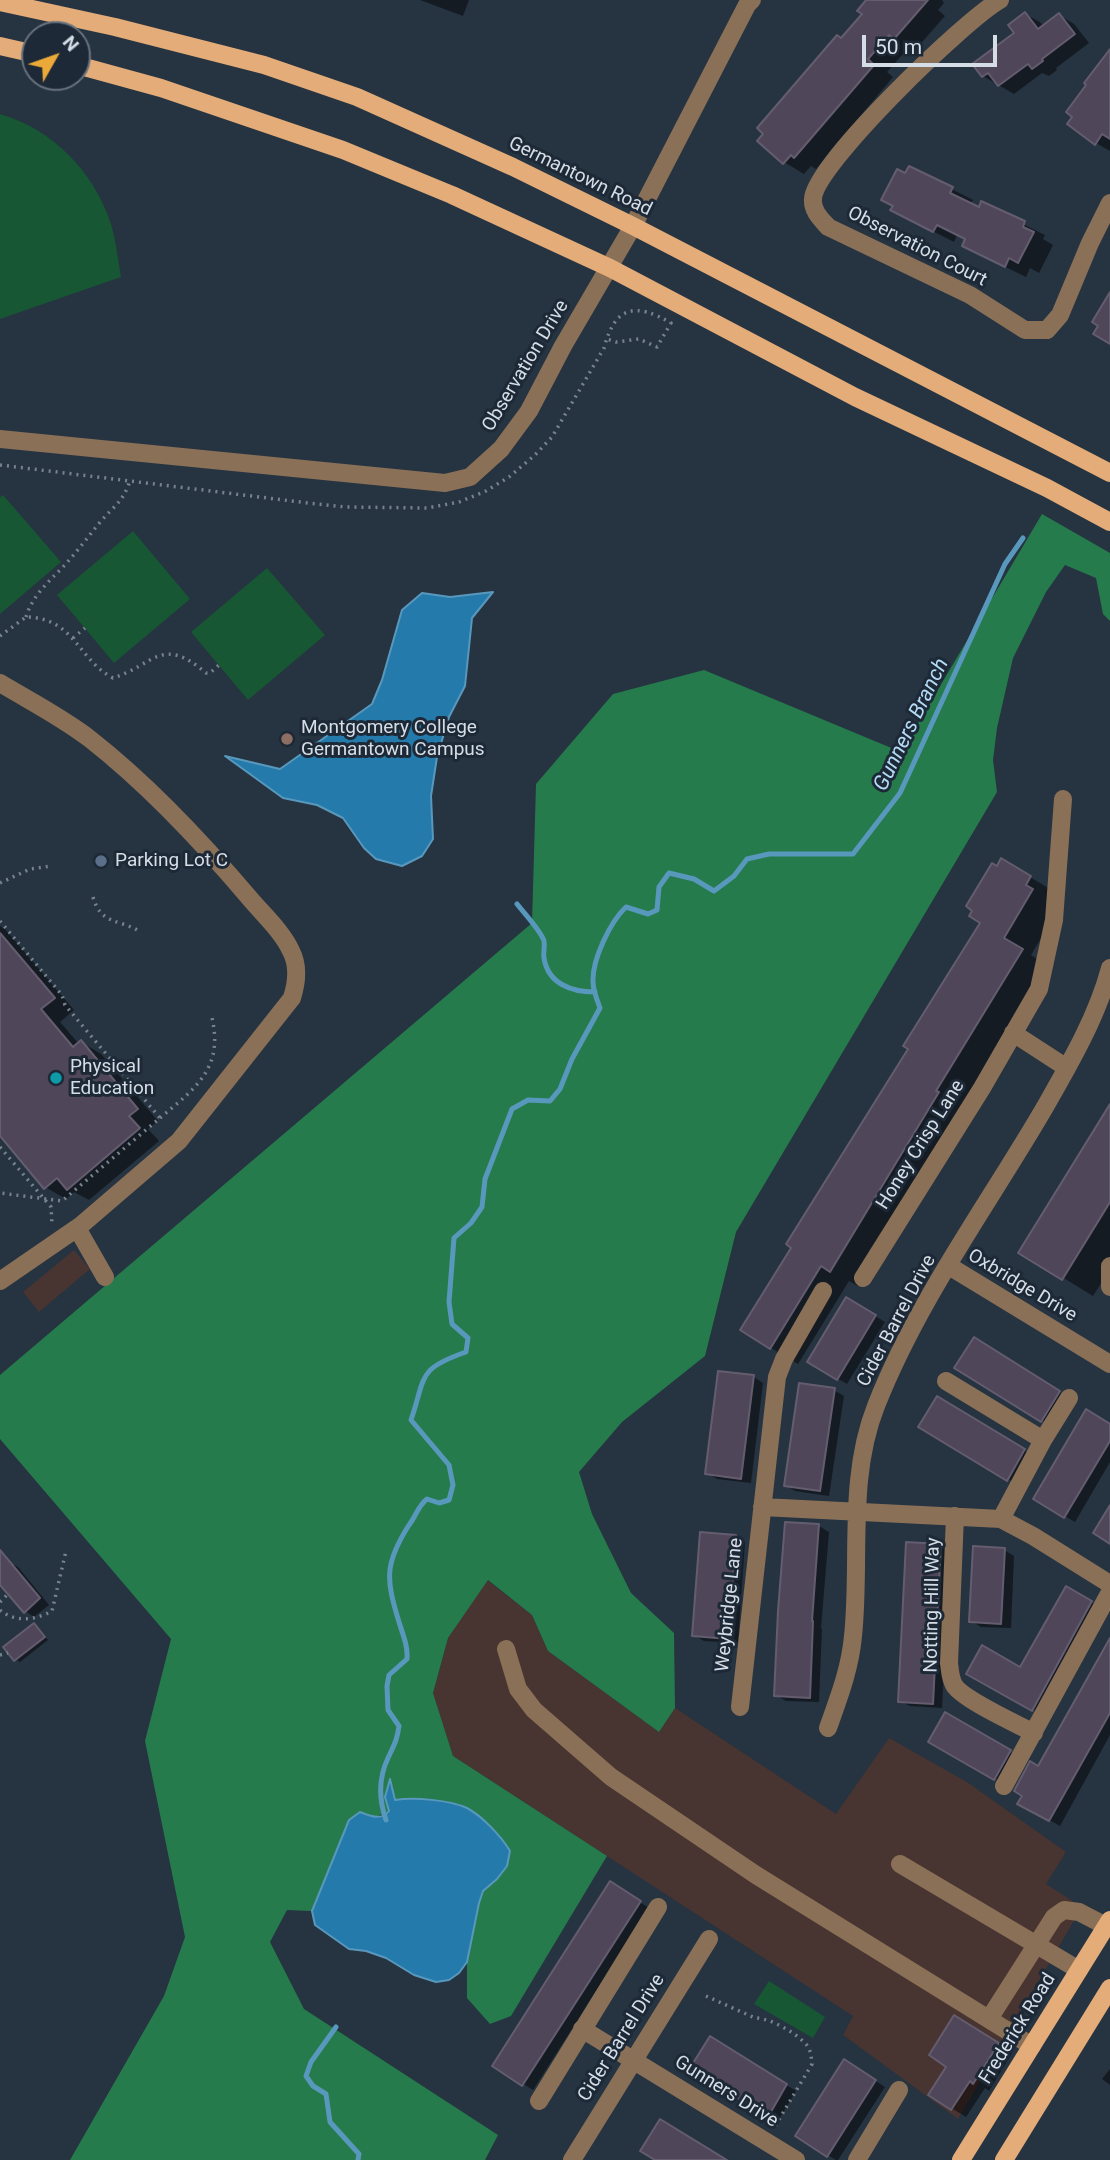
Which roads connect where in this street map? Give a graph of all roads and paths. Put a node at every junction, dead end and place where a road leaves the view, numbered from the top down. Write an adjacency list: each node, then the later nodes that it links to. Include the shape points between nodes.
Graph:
1 (752, 0): 8 (street, Observation Drive)
2 (0, 2): 8 (main road, Germantown Road, via 264,65 357,97)
3 (990, 3): 7 (street, Observation Court, via 926,62 836,159 818,182 813,200 818,216 828,227 970,295 1026,330 1047,330 1060,315)
4 (0, 46): 5 (main road)
5 (21, 51)
6 (91, 69): 9 (main road, via 343,150)
7 (1110, 203)
8 (633, 226): 9 (street, Observation Drive); 12 (main road, Germantown Road)
9 (610, 268): 11 (street, Observation Drive, via 528,411 500,449 470,477 445,483); 14 (main road, via 855,397)
10 (607, 339): 10 (path, via 616,319 625,313 646,311 671,323 657,347 639,339)
11 (0, 439)
12 (1110, 473)
13 (130, 481): 15 (path, via 116,507 32,601)
14 (1110, 522)
15 (26, 617): 17 (path); 18 (path, via 44,618)
16 (85, 628): 18 (path)
17 (0, 636)
18 (72, 639): 19 (path, via 113,678 162,654 186,658 206,673)
19 (219, 665)
20 (0, 683): 35 (street, via 88,737 177,817 277,930 292,951 296,967 292,998 179,1141)
21 (1063, 799): 29 (street, Honey Crisp Lane, via 1054,920 1039,989)
22 (51, 866): 23 (path, via 30,869)
23 (0, 883)
24 (93, 897): 26 (path, via 106,919)
25 (0, 921): 31 (path)
26 (139, 931)
27 (1110, 968): 30 (street, Cider Barrel Drive, via 1104,991)
28 (211, 1014): 31 (path, via 211,1067 192,1091)
29 (1013, 1033): 30 (street); 40 (street, Honey Crisp Lane)
30 (1067, 1068): 37 (street, Cider Barrel Drive)
31 (160, 1118): 34 (path, via 62,1201)
32 (0, 1147): 34 (path)
33 (0, 1193): 34 (path)
34 (45, 1200): 36 (path, via 51,1207 52,1235)
35 (77, 1228): 36 (street); 39 (street)
36 (57, 1242): 41 (street)
37 (948, 1266): 44 (street, Oxbridge Drive); 49 (street, Cider Barrel Drive, via 894,1364 875,1409)
38 (1110, 1266): 42 (street)
39 (105, 1277)
40 (863, 1278)
41 (0, 1281)
42 (1110, 1287)
43 (823, 1291): 48 (street, Weybridge Lane, via 777,1377)
44 (1110, 1364)
45 (946, 1381): 47 (street)
46 (1069, 1398): 47 (street)
47 (1043, 1440): 51 (street)
48 (762, 1507): 49 (street); 61 (street, Weybridge Lane)
49 (857, 1511): 50 (street); 62 (street, Cider Barrel Drive, via 848,1673)
50 (955, 1516): 51 (street); 63 (street, Notting Hill Way, via 951,1678 971,1699)
51 (1001, 1519): 53 (street)
52 (66, 1551): 57 (path, via 52,1611 19,1620)
53 (1110, 1584)
54 (1110, 1592): 63 (street)
55 (8, 1594): 56 (path)
56 (0, 1602)
57 (0, 1610)
58 (506, 1649): 73 (street, via 517,1689 534,1710 611,1777 756,1875)
59 (8, 1653): 60 (path)
60 (0, 1655)
61 (740, 1707)
62 (828, 1728)
63 (1034, 1733): 64 (street)
64 (1004, 1786)
65 (900, 1864): 69 (street)
66 (657, 1907): 74 (street)
67 (1108, 1923): 69 (street, via 1064,1910); 70 (main road, Frederick Road)
68 (709, 1939): 76 (street, Cider Barrel Drive)
69 (1037, 1944): 70 (street); 73 (street)
70 (1079, 1970): 75 (main road, Frederick Road)
71 (1110, 1988): 84 (main road)
72 (706, 1996): 79 (path, via 787,2031 811,2053 812,2064)
73 (989, 2019): 75 (street)
74 (582, 2029): 76 (street, Gunners Drive); 78 (street)
75 (1032, 2046): 83 (main road, Frederick Road)
76 (633, 2060): 79 (street, Gunners Drive); 80 (street, Cider Barrel Drive)
77 (899, 2090): 82 (street)
78 (539, 2101)
79 (766, 2142): 81 (street, Gunners Drive)
80 (572, 2160)
81 (796, 2160)
82 (857, 2160)
83 (961, 2160)
84 (1004, 2160)

